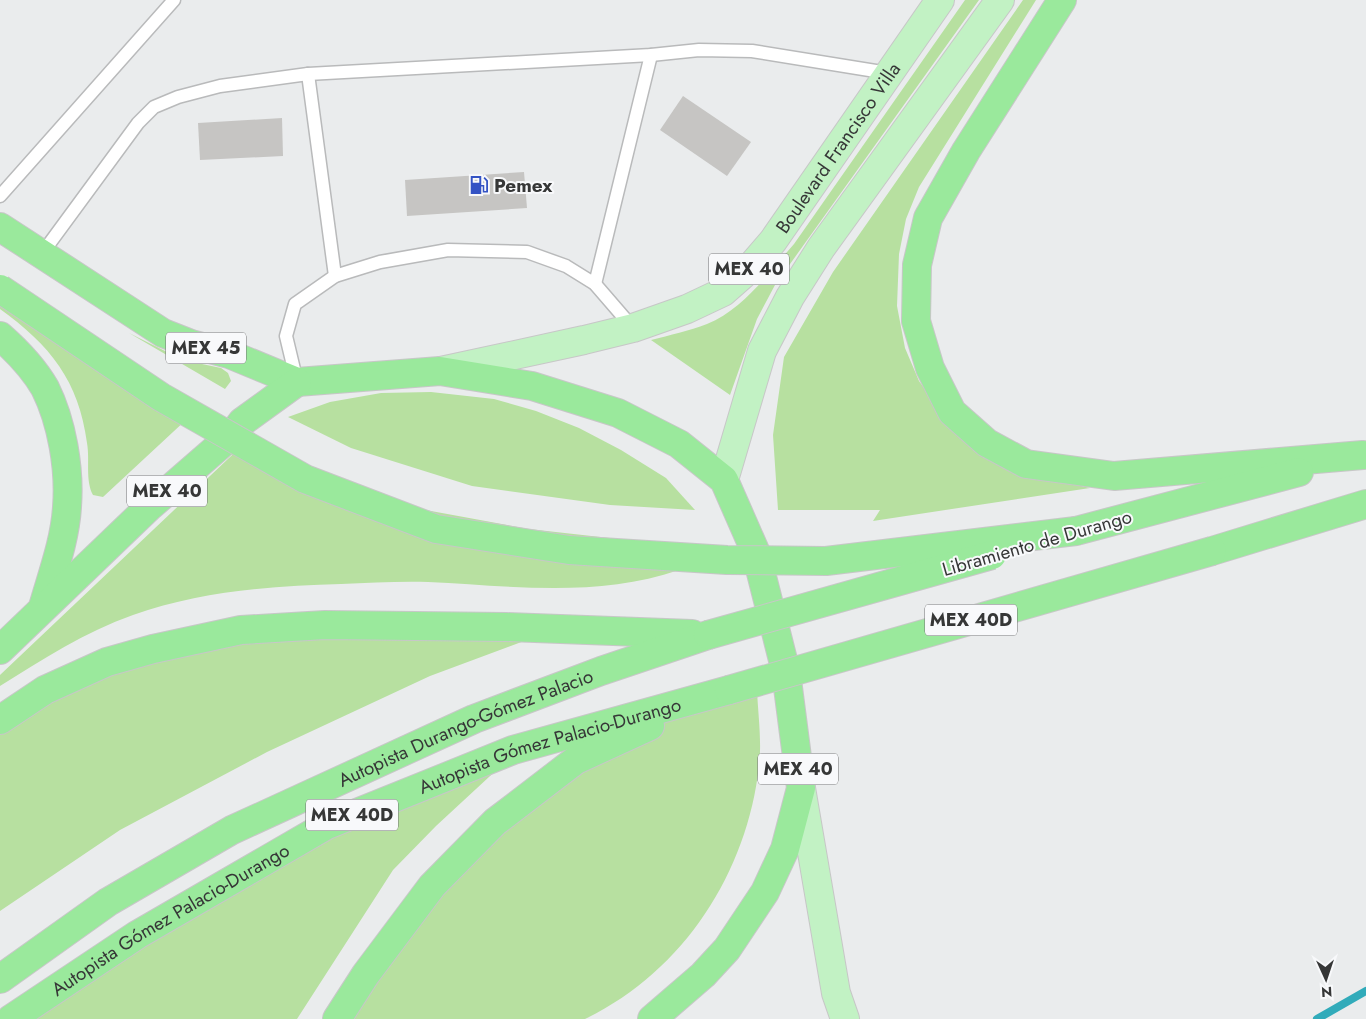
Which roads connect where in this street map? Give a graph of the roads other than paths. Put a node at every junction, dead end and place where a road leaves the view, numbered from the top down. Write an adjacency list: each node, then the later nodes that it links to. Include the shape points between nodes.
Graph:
1 (174, 0): 8 (lane)
2 (940, 0): 6 (main road, Boulevard Francisco Villa / MEX 40)
3 (1000, 0): 20 (main road, MEX 40, via 790,297 762,351)
4 (1062, 0): 19 (highway, via 966,151 928,218 917,265 916,321 930,368 952,412 988,443 1026,464 1114,476 1190,469)
5 (650, 55): 6 (lane, via 699,50 752,51); 7 (lane); 12 (lane)
6 (888, 73): 14 (main road, Boulevard Francisco Villa / MEX 40, via 773,241 748,270 723,292)
7 (308, 74): 10 (lane, via 220,86 154,107 138,123); 11 (lane)
8 (0, 196)
9 (0, 227): 10 (highway, MEX 45)
10 (41, 255): 17 (highway, MEX 45, via 163,333 229,354)
11 (335, 276): 12 (lane, via 380,262 448,250 527,252 566,266); 17 (lane, via 295,304 286,336)
12 (595, 284): 14 (lane)
13 (0, 289): 22 (highway, bridge, via 161,397 305,479 436,529 569,550 727,560 826,560)
14 (633, 328): 16 (main road, Boulevard Francisco Villa / MEX 40)
15 (0, 336): 23 (highway, via 16,350 44,387 57,421 66,471 67,507 63,536)
16 (440, 371): 17 (highway, MEX 45); 20 (highway, MEX 40, via 532,386 618,413 679,444)
17 (297, 382): 23 (highway, MEX 40, via 242,422 233,434 149,507)
18 (1364, 454): 19 (highway, Libramiento de Durango / MEX 40D)
19 (1275, 469): 22 (highway, Libramiento de Durango / MEX 40D, via 1167,507)
20 (724, 480): 28 (highway, MEX 40, via 756,553 784,663)
21 (1366, 504): 26 (highway, MEX 40D, bridge)
22 (1076, 531): 24 (highway, Libramiento de Durango / MEX 40D, bridge)
23 (43, 607): 25 (highway, MEX 40)
24 (708, 635): 27 (highway, via 506,627 325,625 241,630 107,662 44,690); 29 (highway, Autopista Durango-Gómez Palacio / MEX 40D, via 474,719 232,830 108,902)
25 (2, 649)
26 (729, 690): 30 (highway, Autopista Gómez Palacio-Durango / MEX 40D, via 513,750 327,825 137,935); 31 (highway, via 576,760 495,822 432,886 366,974)
27 (0, 720)
28 (801, 788): 32 (highway, MEX 40, via 785,850 765,892 727,949 697,981); 33 (main road, MEX 40, via 836,993)
29 (0, 979)
30 (11, 1019)
31 (337, 1019)
32 (652, 1019)
33 (846, 1019)

